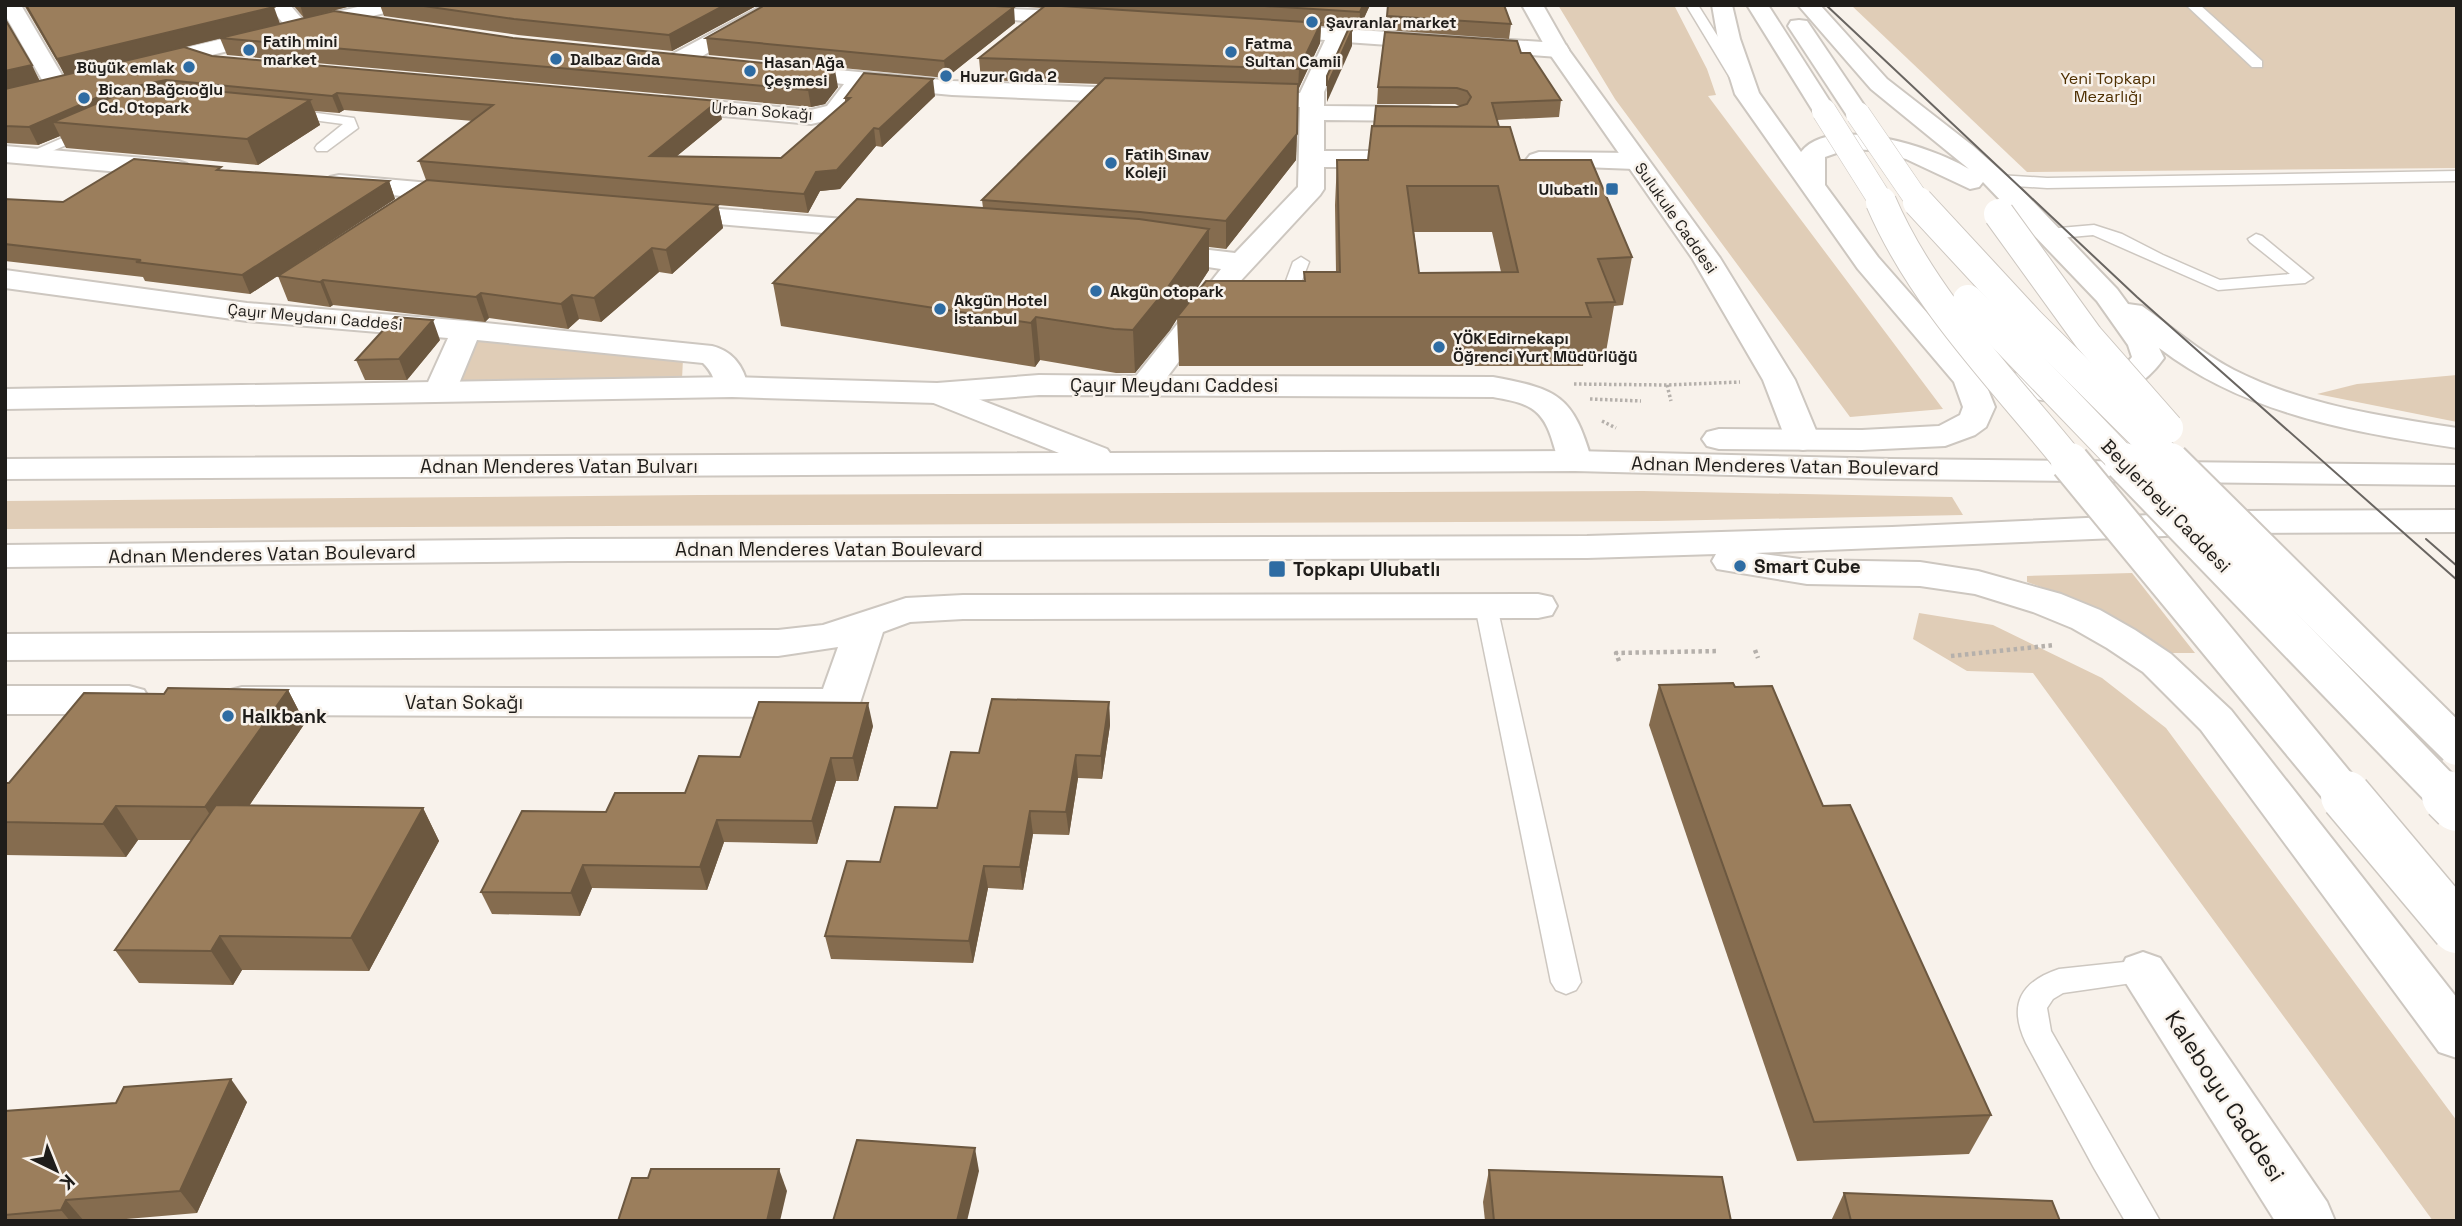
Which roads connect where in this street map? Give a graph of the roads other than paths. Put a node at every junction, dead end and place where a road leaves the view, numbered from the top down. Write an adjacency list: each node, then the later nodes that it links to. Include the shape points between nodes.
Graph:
1 (35, 5): 12 (main road)
2 (278, 5): 20 (main road)
3 (394, 5): 18 (main road)
4 (1532, 5): 25 (main road, Sulukule Caddesi)
5 (1692, 5): 39 (lane)
6 (1721, 5): 39 (main road)
7 (1757, 5): 61 (main road, bridge)
8 (1786, 5): 97 (main road, bridge, via 1912,194 1968,258)
9 (1808, 5): 59 (main road, via 1898,101)
10 (2192, 5): 30 (lane)
11 (805, 6): 14 (main road)
12 (9, 8): 35 (main road, via 47,90)
13 (738, 8): 14 (main road)
14 (778, 8): 28 (main road)
15 (972, 9): 16 (main road); 17 (main road)
16 (943, 12)
17 (1042, 16): 19 (main road); 24 (main road)
18 (339, 18): 20 (main road); 21 (main road)
19 (1109, 20)
20 (299, 28): 26 (main road)
21 (399, 28)
22 (1244, 29): 23 (main road)
23 (1338, 35): 25 (main road); 43 (main road, via 1312,92)
24 (1012, 40)
25 (1558, 50): 53 (main road, Sulukule Caddesi)
26 (190, 54): 31 (main road); 33 (main road)
27 (651, 58): 28 (main road)
28 (677, 61): 32 (main road)
29 (982, 64): 37 (main road)
30 (2257, 64)
31 (246, 65)
32 (719, 65)
33 (123, 70)
34 (761, 70): 36 (main road)
35 (83, 80)
36 (859, 80): 37 (main road); 42 (main road, Urban Sokağı, via 835,112 811,117)
37 (952, 88): 38 (main road)
38 (1099, 94): 40 (main road); 45 (main road)
39 (1747, 94): 57 (main road)
40 (1165, 96)
41 (1219, 98): 43 (main road)
42 (644, 102)
43 (1314, 107): 46 (main road); 50 (main road)
44 (277, 112): 48 (lane, via 349,121 348,132)
45 (1080, 113)
46 (1455, 114)
47 (101, 125): 49 (lane)
48 (322, 148)
49 (17, 155): 54 (main road)
50 (1310, 159): 51 (main road); 71 (main road, via 1311,190)
51 (1446, 159)
52 (1513, 160): 53 (main road)
53 (1635, 160): 83 (main road, Sulukule Caddesi, via 1706,258 1779,380)
54 (208, 172)
55 (2457, 176): 59 (lane, via 2047,183 2016,187)
56 (319, 182): 58 (main road)
57 (1813, 184): 59 (main road, via 1813,153 1822,146 1873,144 1946,165 1978,187); 76 (main road, via 1868,263)
58 (430, 191): 60 (main road); 63 (main road)
59 (2002, 195): 65 (main road); 97 (main road, bridge, via 2088,337 2322,591)
60 (485, 196)
61 (1881, 201): 100 (main road, Beylerbeyi Caddesi, bridge, via 1994,328); 101 (main road, bridge, via 1910,259 1962,330)
62 (651, 211): 64 (main road)
63 (396, 214)
64 (905, 232)
65 (2048, 234): 66 (lane, via 2094,230 2218,285 2305,278); 72 (main road)
66 (2256, 239)
67 (1128, 249): 71 (main road)
68 (1301, 262): 73 (lane, via 1293,284)
69 (5, 279): 74 (main road, Çayır Meydanı Caddesi)
70 (281, 290): 74 (main road)
71 (1224, 290): 77 (main road)
72 (2107, 295): 76 (main road, via 2148,358 2142,369 2114,387 2064,394 2024,390 1972,368); 82 (main road, via 2193,359 2248,389 2354,419)
73 (1252, 301)
74 (247, 313): 75 (main road, Çayır Meydanı Caddesi)
75 (466, 330): 78 (main road, Çayır Meydanı Caddesi, via 712,355 729,371); 79 (main road)
76 (1943, 347): 83 (main road, via 1969,380 1979,407 1974,420 1963,428 1945,436 1909,439)
77 (1145, 385): 80 (main road, Çayır Meydanı Caddesi, via 1038,385); 84 (main road, Çayır Meydanı Caddesi, via 1493,387 1527,393 1550,402 1567,427)
78 (732, 387): 79 (main road, Çayır Meydanı Caddesi); 80 (main road, Çayır Meydanı Caddesi)
79 (440, 391): 81 (main road, Çayır Meydanı Caddesi)
80 (937, 393): 85 (main road)
81 (5, 399)
82 (2457, 438)
83 (1803, 440): 84 (main road, via 1683,440 1611,450)
84 (1575, 461): 85 (main road, Adnan Menderes Vatan Boulevard); 87 (main road, Adnan Menderes Vatan Boulevard)
85 (1114, 463): 86 (main road, Adnan Menderes Vatan Bulvarı)
86 (5, 469)
87 (2457, 475)
88 (2237, 522): 89 (main road); 90 (main road); 91 (main road, via 2376,542)
89 (2457, 522)
90 (1652, 545): 92 (main road, Adnan Menderes Vatan Boulevard); 104 (main road, via 1807,572 1920,574 1978,583 2046,603 2121,639 2157,663 2216,720)
91 (2457, 548)
92 (5, 556)
93 (1486, 606): 94 (main road); 95 (main road, via 963,607 906,610); 103 (lane)
94 (1538, 606)
95 (866, 623): 96 (main road, via 827,637 779,643); 98 (main road, Vatan Sokağı, via 839,703)
96 (5, 647)
97 (2363, 654): 99 (main road, bridge)
98 (5, 700)
99 (2457, 746)
100 (2457, 806)
101 (2457, 929)
102 (2143, 972): 105 (lane, via 2048,985 2038,992 2031,1018); 106 (main road, Kaleboyu Caddesi)
103 (1566, 982)
104 (2457, 1037)
105 (2144, 1221)
106 (2307, 1221)

